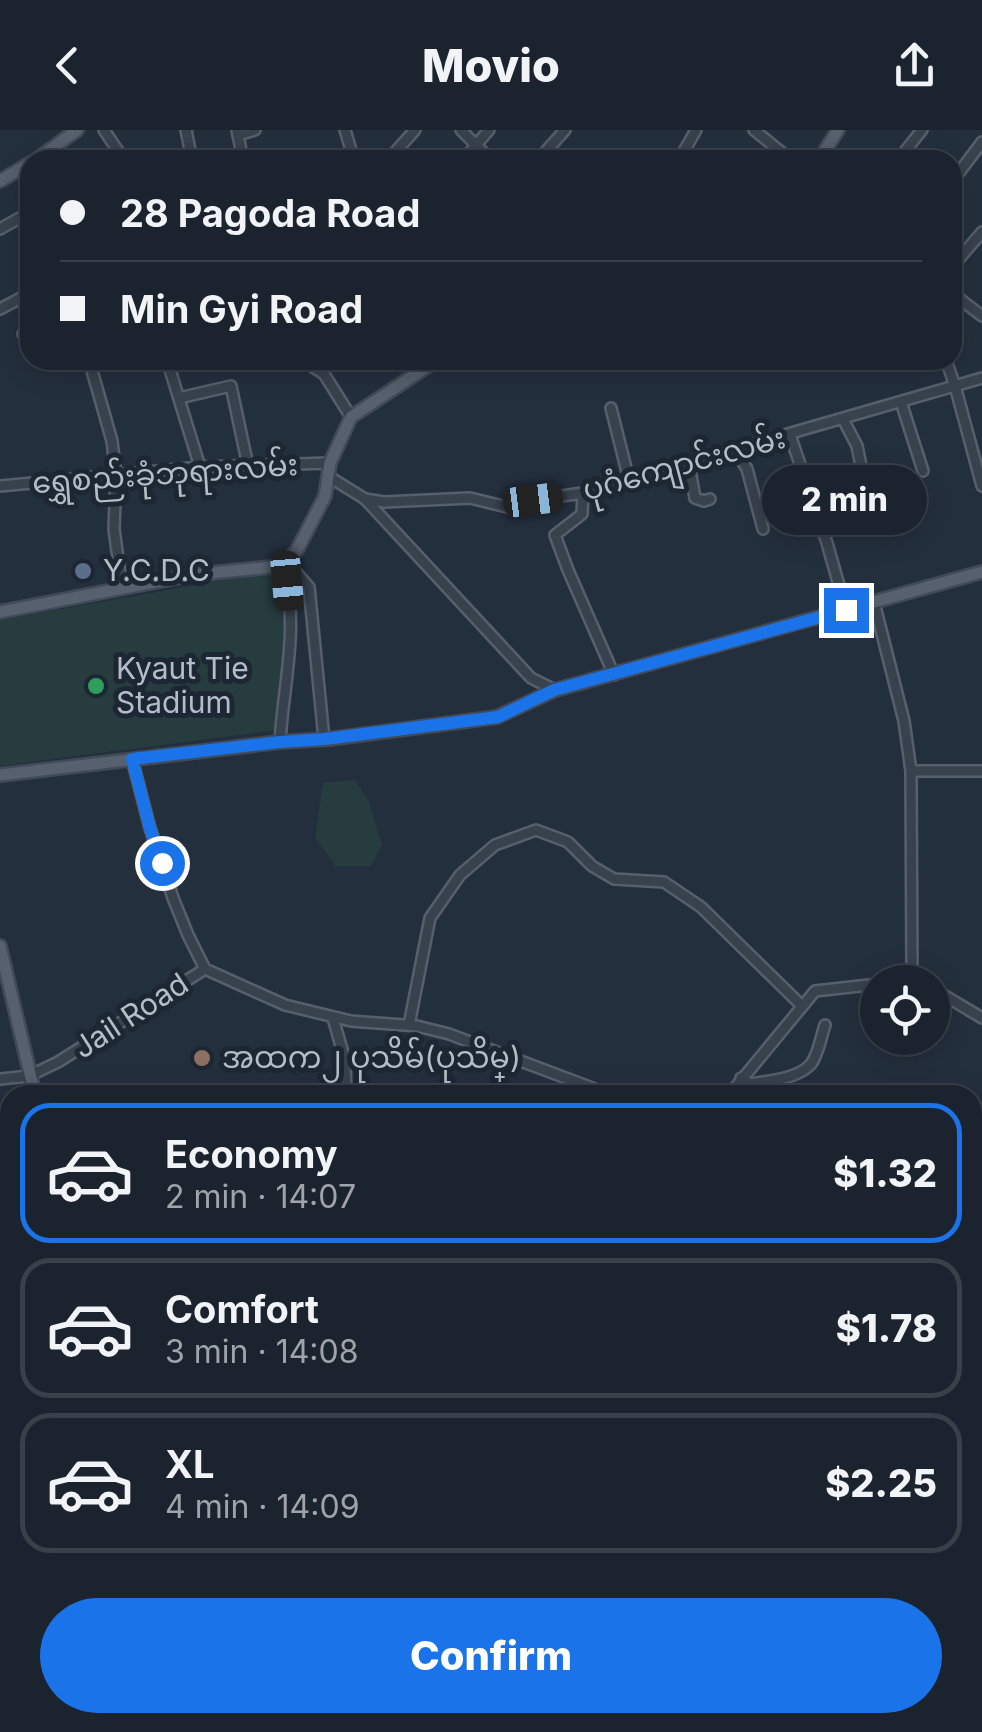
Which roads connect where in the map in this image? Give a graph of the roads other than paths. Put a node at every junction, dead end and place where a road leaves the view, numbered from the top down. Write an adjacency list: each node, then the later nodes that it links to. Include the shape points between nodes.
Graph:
1 (78, 130): 12 (main road)
2 (255, 130): 9 (street)
3 (414, 130): 13 (street)
4 (460, 130): 11 (street)
5 (490, 130): 11 (street)
6 (566, 130): 16 (street)
7 (754, 130): 17 (street)
8 (922, 130): 18 (street)
9 (238, 132)
10 (982, 142): 19 (street)
11 (476, 145): 14 (street); 15 (street)
12 (51, 150)
13 (397, 150)
14 (472, 150)
15 (481, 150)
16 (547, 150)
17 (779, 150)
18 (906, 150)
19 (962, 169)
20 (982, 232): 21 (street)
21 (962, 255)
22 (962, 301): 23 (street)
23 (982, 316)
24 (91, 370): 43 (street)
25 (170, 370): 31 (street)
26 (321, 370): 34 (street)
27 (421, 370): 34 (main road)
28 (949, 370): 30 (street)
29 (982, 378): 30 (street, ပုဂံကျောင်းလမ်း)
30 (955, 386): 32 (street, ပုဂံကျောင်းလမ်း); 46 (street)
31 (179, 398): 39 (street, via 232,386); 40 (street)
32 (901, 402): 35 (street, ပုဂံကျောင်းလမ်း); 42 (street)
33 (611, 408): 44 (street)
34 (350, 416): 41 (main road)
35 (843, 419): 36 (street, ပုဂံကျောင်းလမ်း); 50 (street, via 858,446)
36 (790, 435): 37 (street, ပုဂံကျောင်းလမ်း); 56 (street)
37 (736, 451): 38 (street, ပုဂံကျောင်းလမ်း); 51 (street)
38 (688, 464): 44 (street, ပုဂံကျောင်းလမ်း); 49 (street, via 695,498)
39 (248, 466): 40 (street, ရွှေစည်းခုံဘုရားလမ်း); 41 (street, ရွှေစည်းခုံဘုရားလမ်း)
40 (200, 467): 43 (street, ရွှေစည်းခုံဘုရားလမ်း)
41 (329, 470): 48 (street); 52 (main road, via 324,496)
42 (923, 472)
43 (116, 475): 45 (street, ရွှေစည်းခုံဘုရားလမ်း); 54 (street)
44 (629, 480): 47 (street, ပုဂံကျောင်းလမ်း)
45 (0, 486)
46 (982, 486)
47 (583, 493): 48 (street, ပုဂံကျောင်းလမ်း, via 512,508 470,498); 58 (street, via 582,514 555,535)
48 (365, 499): 59 (street, via 530,678)
49 (710, 499)
50 (872, 520)
51 (763, 529)
52 (284, 564): 54 (main road); 60 (street, via 309,587); 61 (street, via 290,614)
53 (982, 572): 55 (main road)
54 (122, 588): 57 (main road)
55 (874, 602): 56 (main road); 63 (street)
56 (846, 610): 58 (main road)
57 (0, 612)
58 (614, 675): 59 (main road)
59 (554, 690): 60 (main road, via 498,717)
60 (324, 739): 61 (main road)
61 (280, 742): 62 (main road)
62 (132, 759): 65 (main road); 68 (street, via 162,863)
63 (912, 771): 64 (street); 67 (street)
64 (982, 772)
65 (0, 774)
66 (0, 946): 77 (main road)
67 (912, 965)
68 (204, 968): 73 (street, via 285,1005); 77 (street, Jail Road)
69 (0, 980): 77 (main road)
70 (860, 986): 72 (street, via 815,991)
71 (950, 999): 74 (street)
72 (801, 1005): 75 (street, via 701,907 664,882 614,878 568,842 536,830 494,845 460,875 430,918); 78 (street)
73 (333, 1018): 75 (street); 81 (street)
74 (982, 1018)
75 (410, 1026): 82 (street, via 450,1034)
76 (825, 1026): 78 (street, via 812,1063 800,1071 750,1084)
77 (26, 1077): 79 (street, Jail Road); 80 (main road)
78 (741, 1078): 83 (street)
79 (0, 1079)
80 (28, 1085)
81 (346, 1085)
82 (583, 1085)
83 (736, 1085)

